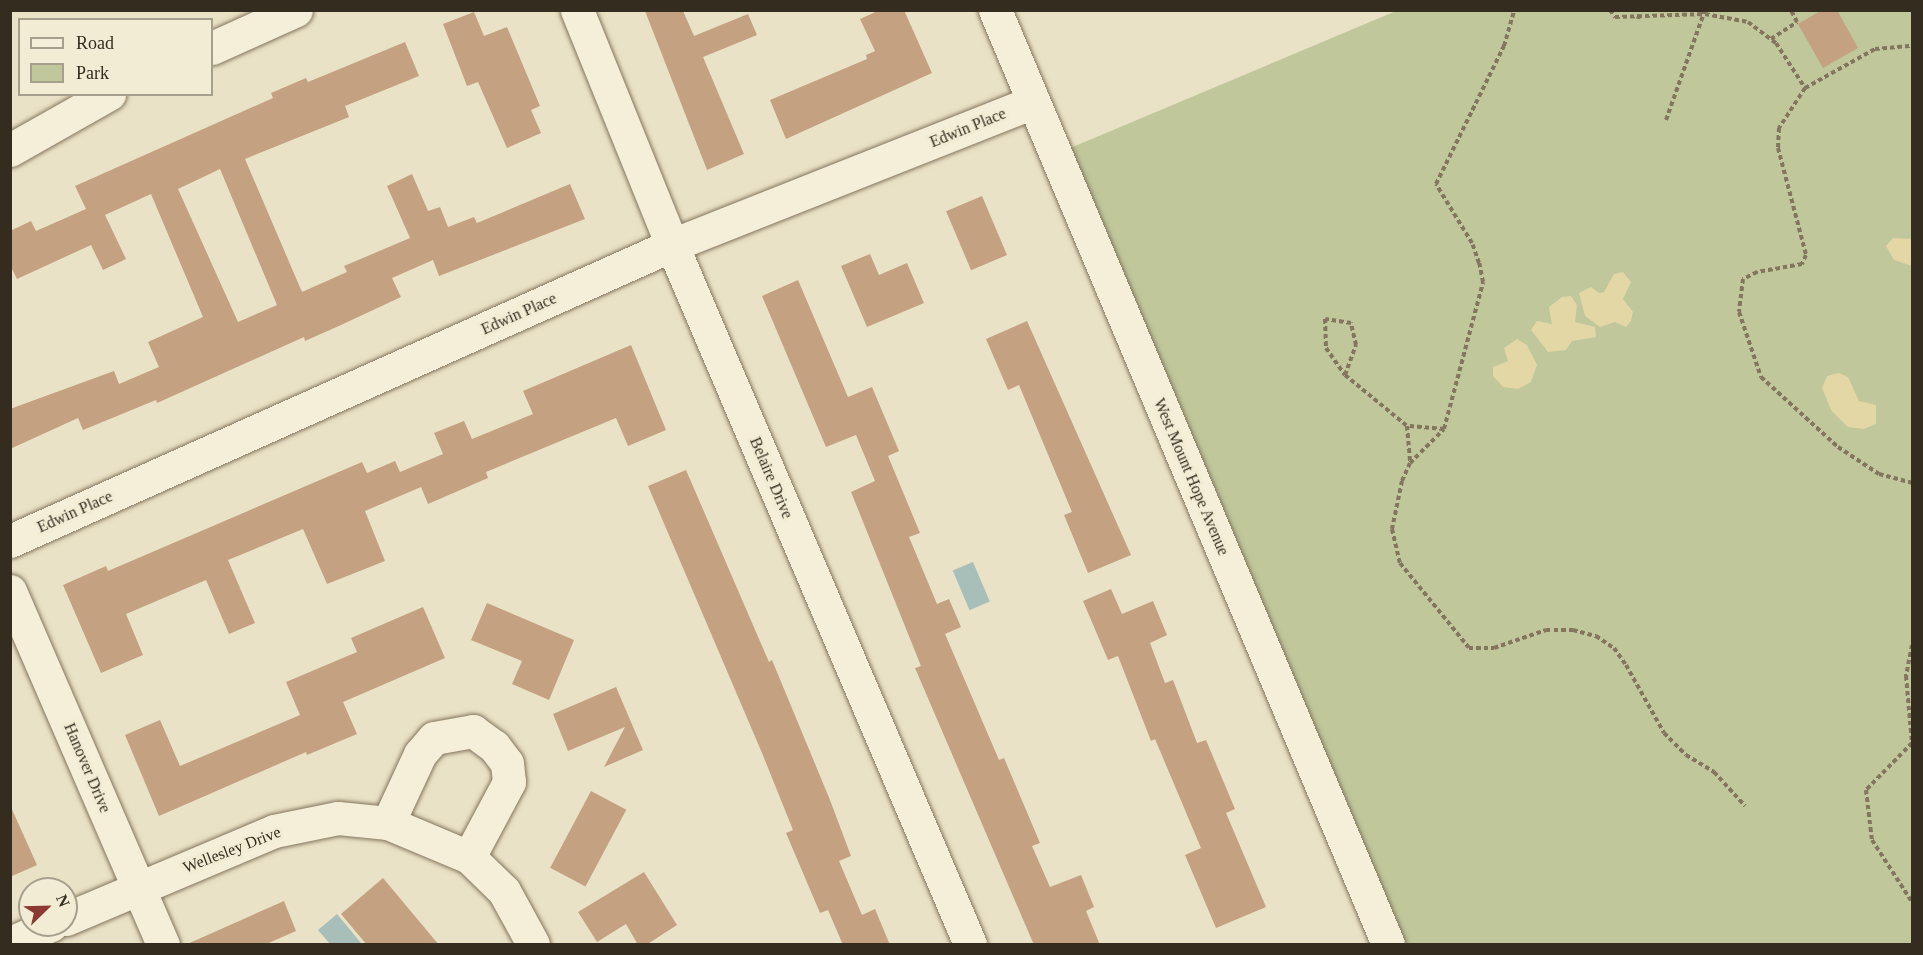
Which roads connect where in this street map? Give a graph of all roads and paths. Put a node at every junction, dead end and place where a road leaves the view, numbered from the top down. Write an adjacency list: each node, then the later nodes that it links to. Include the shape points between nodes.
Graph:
1 (296, 10): 12 (street)
2 (577, 10): 18 (street, Belaire Drive)
3 (995, 10): 15 (street, West Mount Hope Avenue)
4 (1514, 10): 21 (path, via 1504,45 1436,184 1472,243 1482,272)
5 (1610, 10): 9 (path, via 1615,17)
6 (1641, 10): 9 (path)
7 (1791, 10): 10 (path, via 1797,22)
8 (1705, 12): 9 (path); 10 (path, via 1748,22); 16 (path)
9 (1638, 19)
10 (1771, 39): 13 (path)
11 (1912, 46): 13 (path, via 1875,49)
12 (213, 48)
13 (1805, 88): 23 (path, via 1779,128 1778,148 1806,255 1802,264 1757,272 1743,279 1739,312 1761,377 1838,447 1880,474)
14 (105, 96): 17 (street)
15 (1033, 102): 18 (street, Edwin Place); 36 (street, West Mount Hope Avenue)
16 (1666, 120)
17 (10, 150)
18 (672, 245): 24 (street, Edwin Place); 35 (street, Belaire Drive)
19 (1345, 375): 19 (path, via 1326,348 1325,319 1351,323 1356,345); 20 (path)
20 (1407, 426): 21 (path); 22 (path)
21 (1444, 429): 22 (path)
22 (1410, 463): 27 (path, via 1392,529 1400,563 1469,648 1494,648 1546,630 1572,630 1596,636 1614,648 1626,665 1664,733 1686,754 1714,772)
23 (1912, 483)
24 (10, 541)
25 (10, 591): 30 (street, Hanover Drive)
26 (1912, 645): 31 (path, via 1906,676 1912,743 1866,790 1872,840)
27 (1745, 806)
28 (388, 823): 29 (street, Wellesley Drive); 29 (street, via 420,754 434,738 473,731 494,746 507,763 509,782); 30 (street, Wellesley Drive, via 338,818 274,831)
29 (469, 857): 34 (street, Wellesley Drive, via 504,891)
30 (139, 886): 32 (street, Wellesley Drive); 33 (street, Hanover Drive)
31 (1912, 902)
32 (78, 914)
33 (163, 945)
34 (533, 945)
35 (970, 945)
36 (1388, 945)

